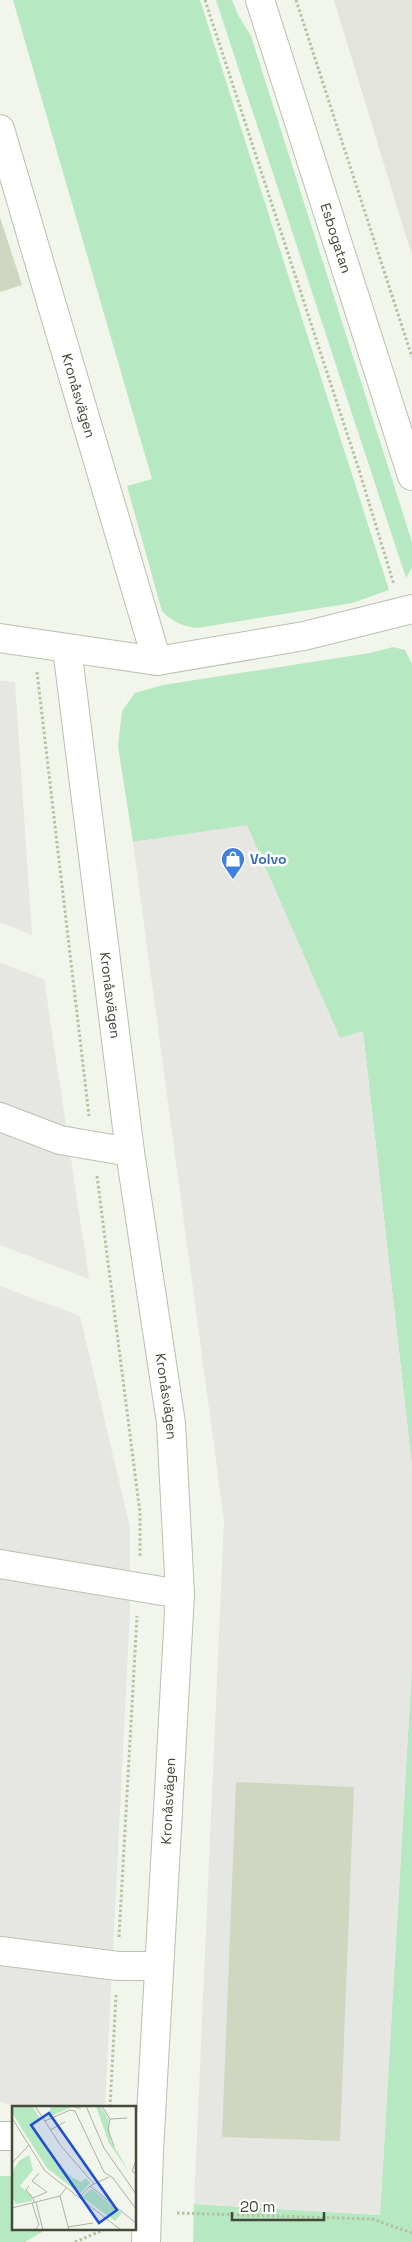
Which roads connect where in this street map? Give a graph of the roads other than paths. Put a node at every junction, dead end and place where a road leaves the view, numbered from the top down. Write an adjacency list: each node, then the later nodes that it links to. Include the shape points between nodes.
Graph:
1 (260, 0): 3 (street, Esbogatan)
2 (0, 129): 7 (street, Kronåsvägen)
3 (412, 476)
4 (407, 611): 7 (street, via 304,636)
5 (0, 638): 6 (street)
6 (67, 648): 7 (street); 9 (street, Kronåsvägen)
7 (157, 661)
8 (0, 1117): 9 (street, via 60,1140)
9 (130, 1152): 11 (street, Kronåsvägen, via 171,1423)
10 (0, 1564): 11 (street)
11 (180, 1594): 13 (street, Kronåsvägen)
12 (0, 1951): 13 (street, via 118,1966)
13 (159, 1966): 14 (street, Kronåsvägen)
14 (142, 2149): 15 (street, Kronåsvägen, via 148,2212)
15 (146, 2242)

